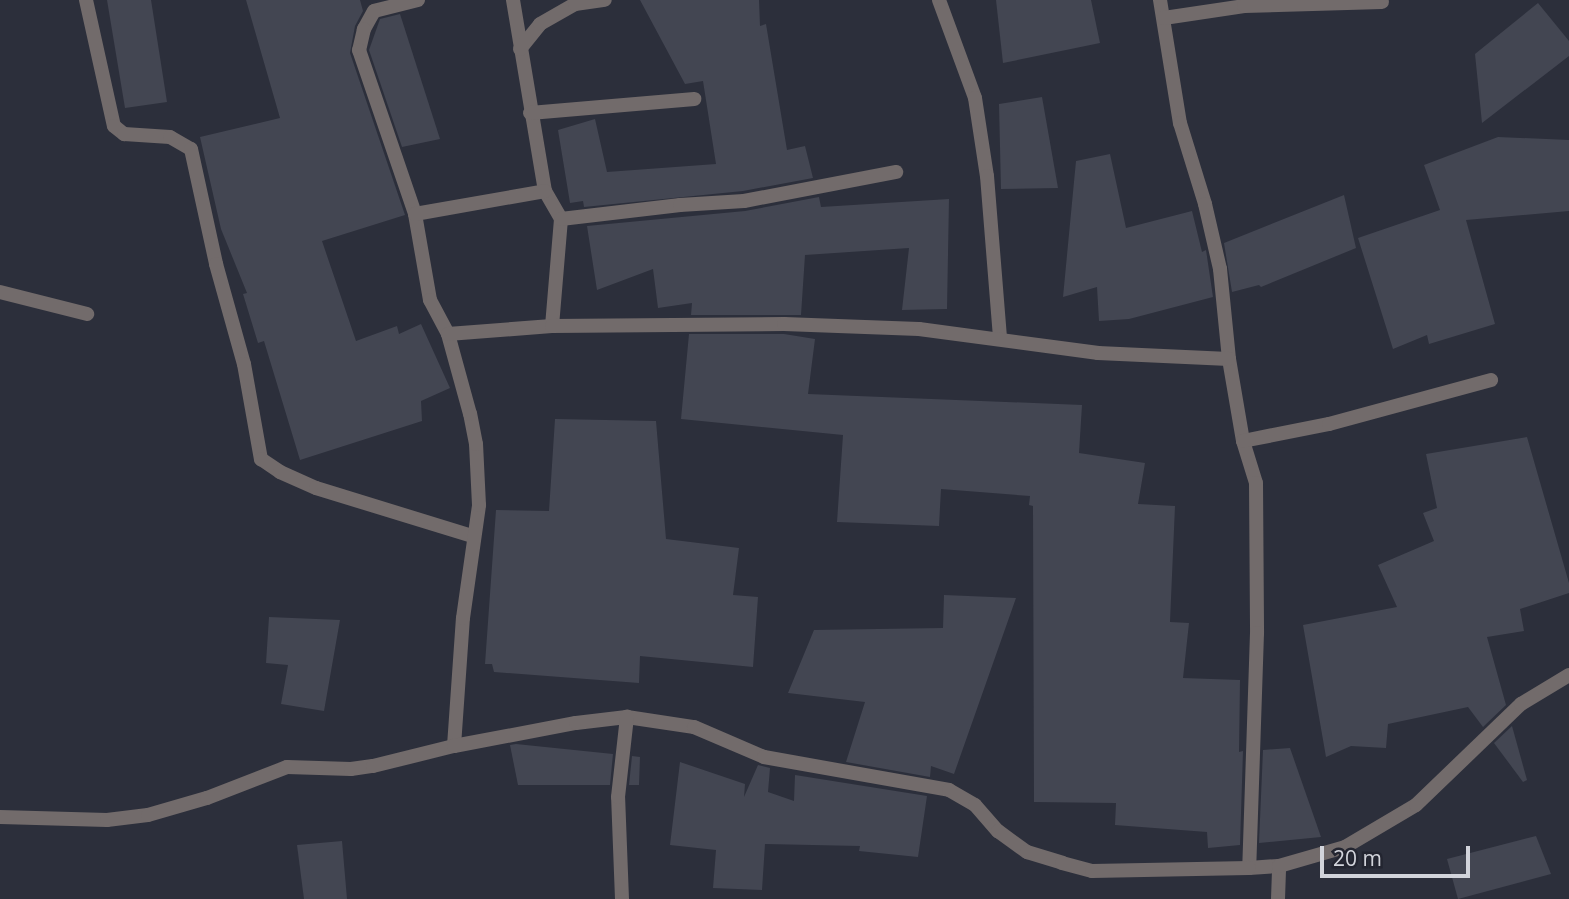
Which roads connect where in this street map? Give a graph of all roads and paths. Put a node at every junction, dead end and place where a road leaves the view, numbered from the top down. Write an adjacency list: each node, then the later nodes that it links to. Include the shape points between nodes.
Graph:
1 (86, 0): 24 (street, via 114,126 124,134 170,137 191,149 244,364 261,459 316,488)
2 (418, 0): 14 (street, via 374,11 359,42)
3 (513, 0): 9 (street)
4 (605, 0): 9 (street, via 575,4 552,17 540,24)
5 (939, 0): 20 (street, via 975,99 987,176)
6 (1160, 0): 8 (street)
7 (1382, 2): 8 (street, via 1244,6)
8 (1164, 18): 21 (street, via 1180,123 1220,269)
9 (520, 49): 11 (street)
10 (694, 99): 11 (street)
11 (530, 113): 13 (street)
12 (896, 172): 15 (street, via 744,201)
13 (545, 191): 14 (street); 15 (street)
14 (415, 214): 19 (street, via 430,300)
15 (561, 219): 18 (street)
16 (0, 292): 17 (street)
17 (87, 314)
18 (552, 326): 19 (street); 20 (street, via 784,324 919,329)
19 (448, 334): 24 (street, via 476,444 479,505)
20 (1000, 338): 21 (street, via 1098,353)
21 (1229, 359): 23 (street)
22 (1492, 380): 23 (street, via 1329,424)
23 (1243, 441): 30 (street, via 1256,482)
24 (472, 536): 27 (street)
25 (1569, 675): 29 (street, via 1521,704 1416,806 1345,847)
26 (626, 717): 27 (street); 30 (street, via 694,727 764,757 948,790 975,805 998,831 1027,852 1091,871); 31 (street, via 618,797)
27 (454, 746): 28 (street, via 362,767 287,767 148,816 107,820)
28 (0, 817)
29 (1279, 866): 30 (street); 32 (street)
30 (1250, 868)
31 (622, 899)
32 (1278, 899)

